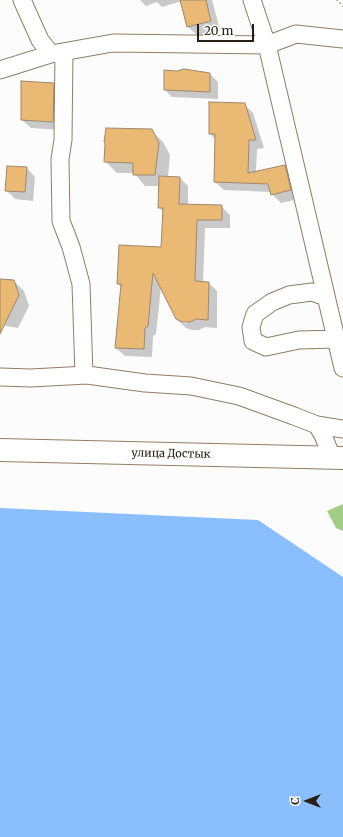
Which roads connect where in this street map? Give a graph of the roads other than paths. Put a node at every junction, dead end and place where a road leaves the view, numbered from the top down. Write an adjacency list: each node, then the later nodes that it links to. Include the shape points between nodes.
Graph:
1 (22, 0): 5 (street, via 40,40)
2 (252, 0): 4 (street)
3 (343, 40): 4 (street, via 296,34)
4 (267, 45): 5 (street, via 113,43); 7 (street)
5 (58, 53): 6 (street); 10 (street, via 63,140 60,159 62,221 81,284)
6 (0, 70)
7 (326, 297): 8 (street); 8 (street, via 312,292 289,295 272,302 255,314 251,327 253,341 266,347 299,340)
8 (336, 339): 9 (street)
9 (343, 368)
10 (84, 375): 11 (street); 12 (street, via 191,386 239,396)
11 (0, 377)
12 (317, 425): 13 (street); 15 (street)
13 (343, 429)
14 (0, 450): 15 (main road, улица Достык)
15 (337, 458)

